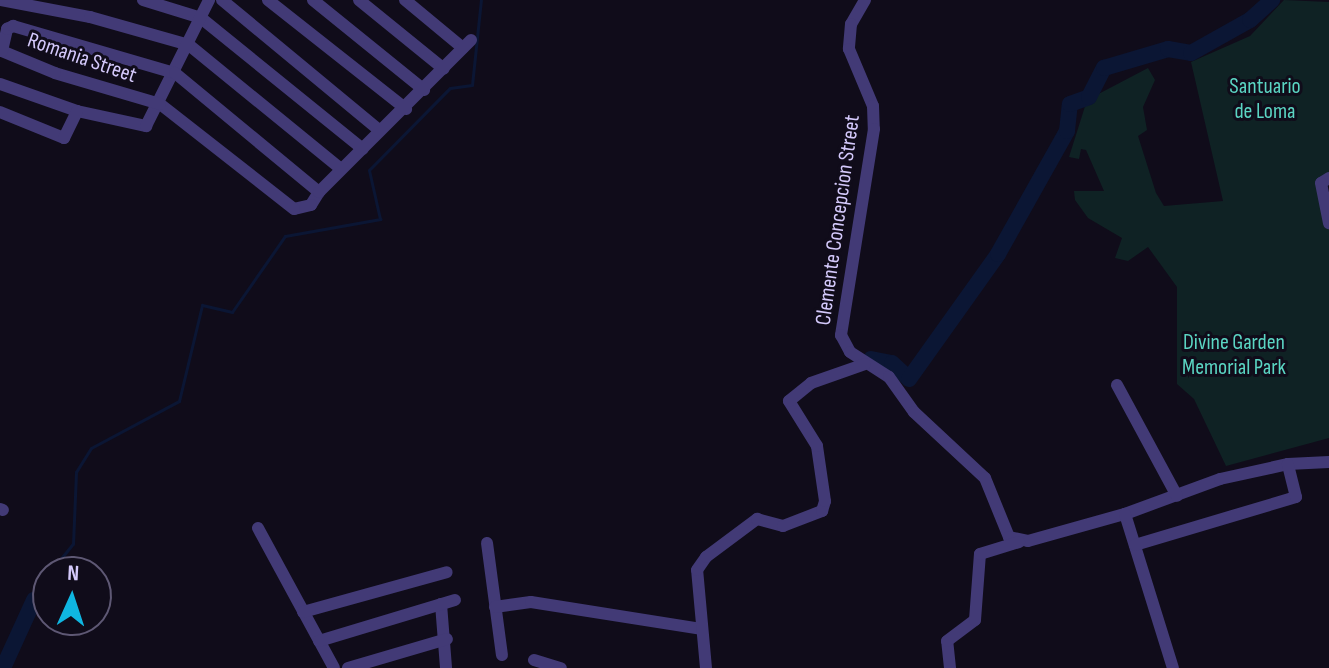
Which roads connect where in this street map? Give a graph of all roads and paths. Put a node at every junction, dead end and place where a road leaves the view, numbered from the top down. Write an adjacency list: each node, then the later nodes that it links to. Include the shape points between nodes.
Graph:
1 (0, 0): 11 (street, via 90,17)
2 (143, 0): 10 (street)
3 (209, 0): 10 (street)
4 (222, 0): 20 (street)
5 (268, 0): 17 (street)
6 (359, 0): 12 (street)
7 (405, 0): 12 (street, via 467,44)
8 (865, 0): 26 (street, Clemente Concepcion Street, via 851,24 849,49 873,106 874,129 840,325 844,344)
9 (319, 1): 15 (street)
10 (201, 18): 11 (street); 21 (street)
11 (189, 45): 13 (street); 22 (street)
12 (444, 69): 15 (street)
13 (175, 73): 16 (street); 16 (street, Romania Street, via 13,26 2,41 2,51 55,73); 24 (street)
14 (0, 84): 18 (street)
15 (424, 90): 17 (street)
16 (160, 104): 18 (street, via 143,128); 24 (street, via 294,209 311,205)
17 (406, 109): 20 (street)
18 (77, 111): 19 (street, via 64,138)
19 (0, 112)
20 (379, 130): 21 (street)
21 (363, 149): 22 (street)
22 (341, 169): 24 (street)
23 (1325, 181): 25 (street)
24 (319, 192)
25 (1328, 217)
26 (865, 364): 33 (street, Clemente Concepcion Street, via 889,377 914,412 985,478 1004,530); 41 (street, via 811,383 789,401 817,446 822,511 783,526 757,519 706,557 697,570)
27 (1117, 385): 30 (street)
28 (1329, 462): 29 (street)
29 (1288, 464): 30 (street, via 1220,479); 35 (street, via 1296,497)
30 (1177, 496): 31 (street)
31 (1125, 514): 33 (street); 35 (street)
32 (258, 528): 40 (street)
33 (1019, 542): 51 (street, via 980,554 975,620 947,641)
34 (487, 543): 39 (street)
35 (1135, 545): 52 (street)
36 (447, 572): 40 (street)
37 (455, 600): 38 (street)
38 (441, 604): 42 (street); 43 (street)
39 (495, 607): 41 (street, via 531,602); 44 (street)
40 (303, 612): 43 (street)
41 (701, 629): 50 (street)
42 (447, 639): 47 (street); 48 (street)
43 (319, 641): 46 (street)
44 (502, 655)
45 (534, 660): 49 (street)
46 (334, 668)
47 (348, 668)
48 (446, 668)
49 (561, 668)
50 (706, 668)
51 (950, 668)
52 (1173, 668)

